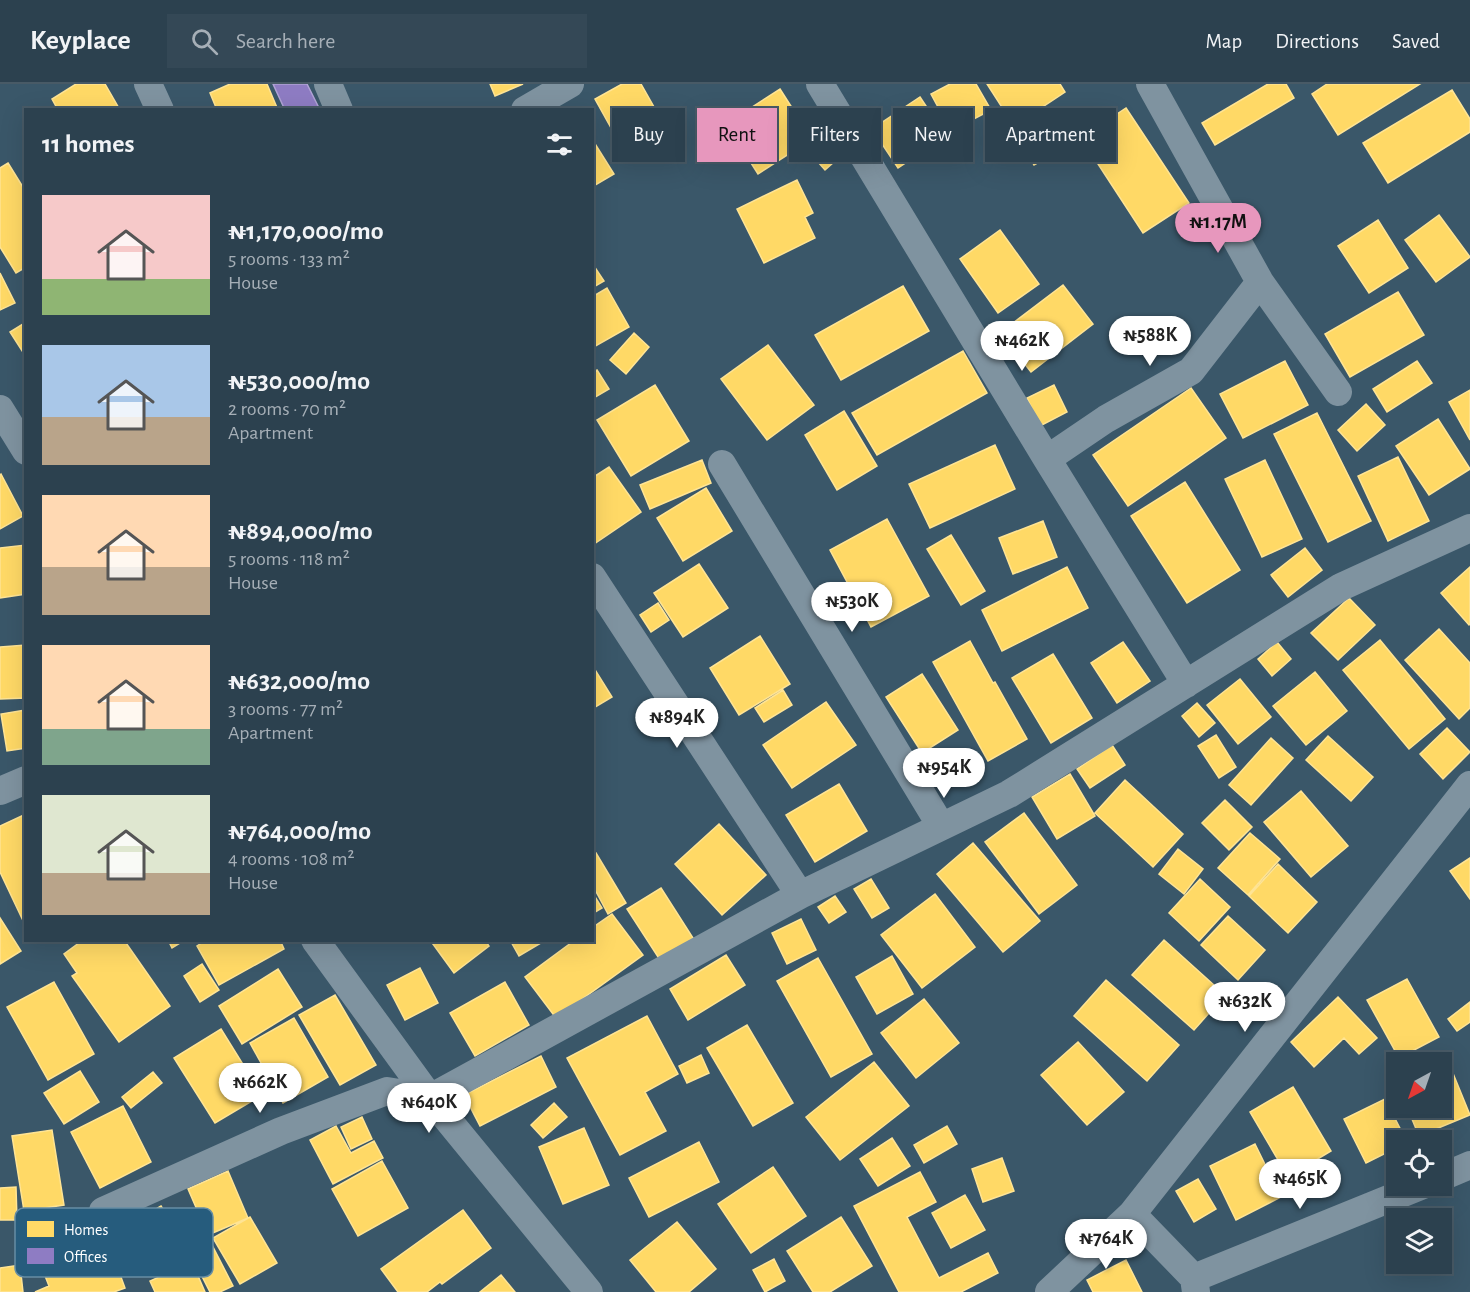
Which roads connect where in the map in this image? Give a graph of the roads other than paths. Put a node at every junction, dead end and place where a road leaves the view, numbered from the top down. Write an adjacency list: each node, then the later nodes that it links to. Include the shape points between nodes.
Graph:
1 (148, 84): 6 (street)
2 (328, 84): 7 (street)
3 (570, 84): 8 (street)
4 (820, 84): 13 (street)
5 (1150, 84): 9 (street)
6 (159, 108)
7 (338, 108)
8 (528, 108)
9 (1260, 282): 10 (street); 13 (street, via 1191,371 1106,419)
10 (1338, 392)
11 (0, 409): 12 (street)
12 (24, 448)
13 (1047, 459): 17 (street)
14 (722, 464): 21 (street)
15 (1470, 528): 17 (street, via 1341,587)
16 (594, 580): 22 (street)
17 (1186, 684): 21 (street, via 1009,794)
18 (24, 781): 20 (street)
19 (1470, 785): 29 (street)
20 (0, 791)
21 (941, 826): 22 (street)
22 (800, 895): 24 (street)
23 (316, 942): 24 (street)
24 (430, 1098): 28 (street, via 387,1091 281,1131); 31 (street)
25 (1470, 1166): 26 (street)
26 (1452, 1173)
27 (1398, 1196): 30 (street)
28 (110, 1208)
29 (1132, 1214): 30 (street); 32 (street)
30 (1195, 1285)
31 (589, 1292)
32 (1049, 1292)

